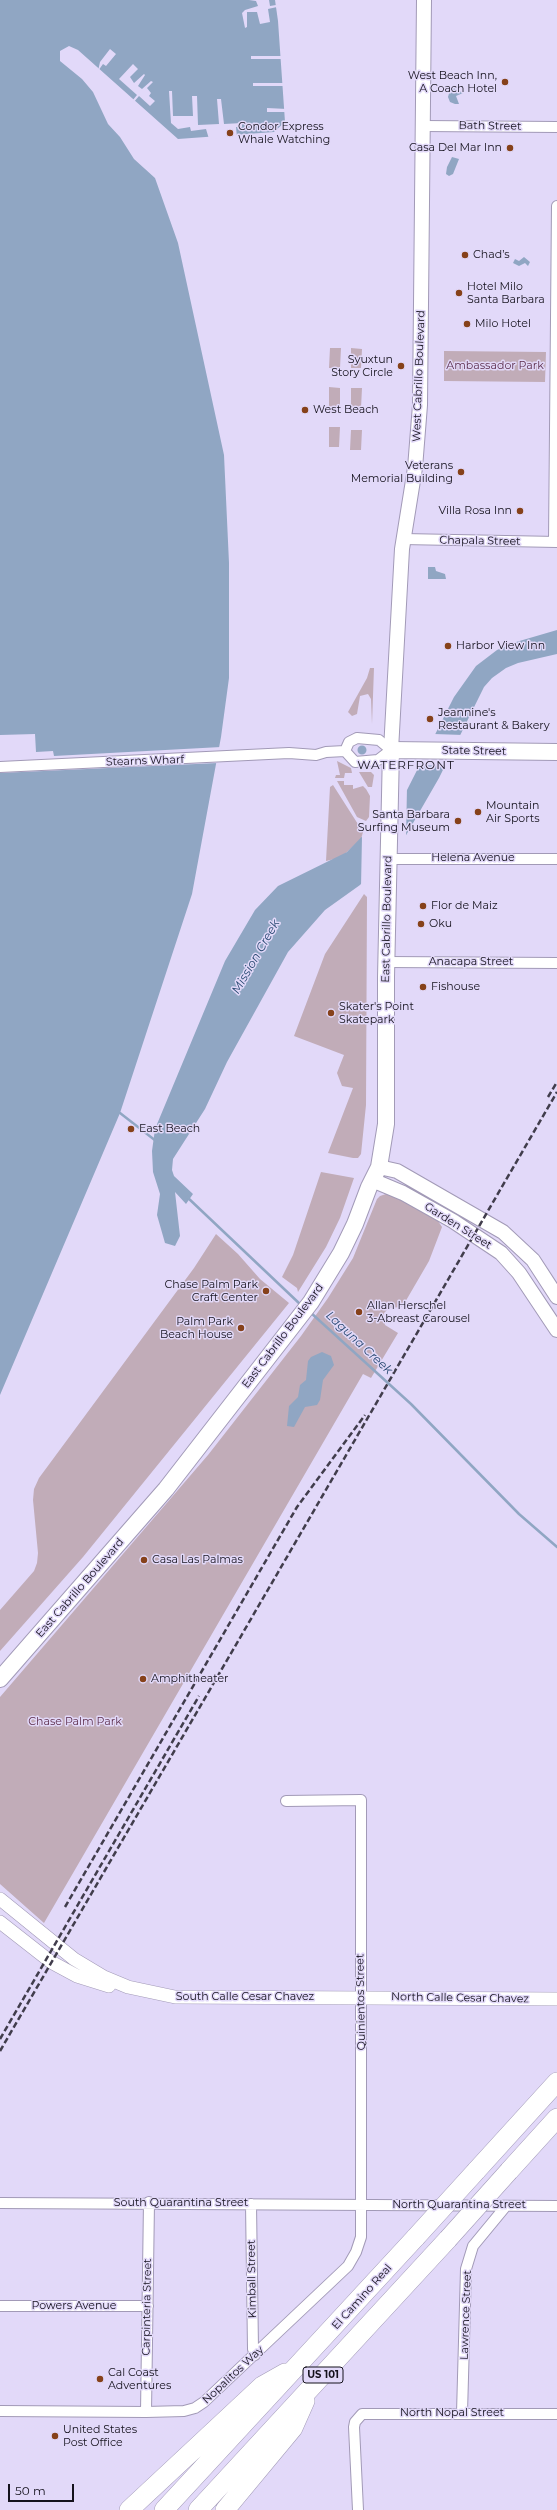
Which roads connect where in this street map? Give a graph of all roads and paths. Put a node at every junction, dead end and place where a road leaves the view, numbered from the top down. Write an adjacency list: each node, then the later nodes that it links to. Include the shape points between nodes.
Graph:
1 (424, 0): 2 (main road, West Cabrillo Boulevard)
2 (424, 126): 3 (street, Bath Street); 7 (main road, West Cabrillo Boulevard, via 418,435)
3 (557, 127)
4 (557, 206): 5 (street)
5 (556, 314): 6 (street)
6 (555, 424): 8 (street)
7 (403, 539): 8 (street, Chapala Street); 9 (main road, West Cabrillo Boulevard)
8 (555, 542)
9 (391, 750): 10 (street, via 378,760 356,762); 10 (street, via 379,740 357,738 349,742); 11 (main road, State Street); 13 (main road, East Cabrillo Boulevard)
10 (345, 751): 12 (street, Stearns Wharf, via 316,755 289,754)
11 (557, 752)
12 (0, 767)
13 (389, 858): 14 (street, Helena Avenue); 15 (main road, East Cabrillo Boulevard)
14 (557, 859)
15 (386, 962): 16 (street, Anacapa Street); 17 (main road, East Cabrillo Boulevard, via 386,1124)
16 (557, 963)
17 (376, 1174): 18 (main road, Garden Street, via 397,1171 503,1232 534,1260); 19 (main road, Garden Street, via 501,1254 519,1273); 20 (main road, East Cabrillo Boulevard, via 356,1224 311,1302 166,1489)
18 (557, 1297)
19 (557, 1330)
20 (0, 1679)
21 (286, 1801): 25 (street, Quinientos Street, via 361,1800)
22 (0, 1899): 24 (street, South Calle Cesar Chavez, via 74,1960)
23 (0, 1922): 24 (street, South Calle Cesar Chavez, via 51,1962 77,1976 111,1987)
24 (128, 1987): 25 (street, South Calle Cesar Chavez, via 181,1998)
25 (362, 1997): 26 (street, North Calle Cesar Chavez); 32 (street, Quinientos Street)
26 (557, 1999)
27 (557, 2082): 38 (highway, El Camino Real / US 101, bridge)
28 (557, 2118): 39 (highway, US 101, bridge)
29 (149, 2202): 30 (street, South Quarantina Street); 31 (street, South Quarantina Street); 36 (street, Carpinteria Street)
30 (0, 2203)
31 (251, 2204): 32 (street, South Quarantina Street); 37 (street, Kimball Street)
32 (361, 2205): 33 (street, North Quarantina Street); 37 (street, Nopalitos Way, via 361,2237 348,2266)
33 (506, 2206): 34 (street, North Quarantina Street); 42 (street, Lawrence Street, via 473,2246 466,2269)
34 (557, 2206)
35 (0, 2306): 36 (street, Powers Avenue)
36 (148, 2306): 41 (street, Carpinteria Street)
37 (255, 2355): 41 (street, Nopalitos Way, via 195,2408 184,2411)
38 (300, 2364): 44 (highway, via 262,2386); 45 (highway, El Camino Real / US 101)
39 (311, 2388): 46 (highway, US 101); 47 (highway, via 293,2428)
40 (0, 2411): 41 (street, Nopalitos Way)
41 (146, 2412)
42 (462, 2413): 43 (street, North Nopal Street); 48 (street, North Nopal Street, via 367,2413 358,2417 354,2427)
43 (557, 2414)
44 (129, 2510)
45 (164, 2510)
46 (198, 2510)
47 (225, 2510)
48 (358, 2510)

